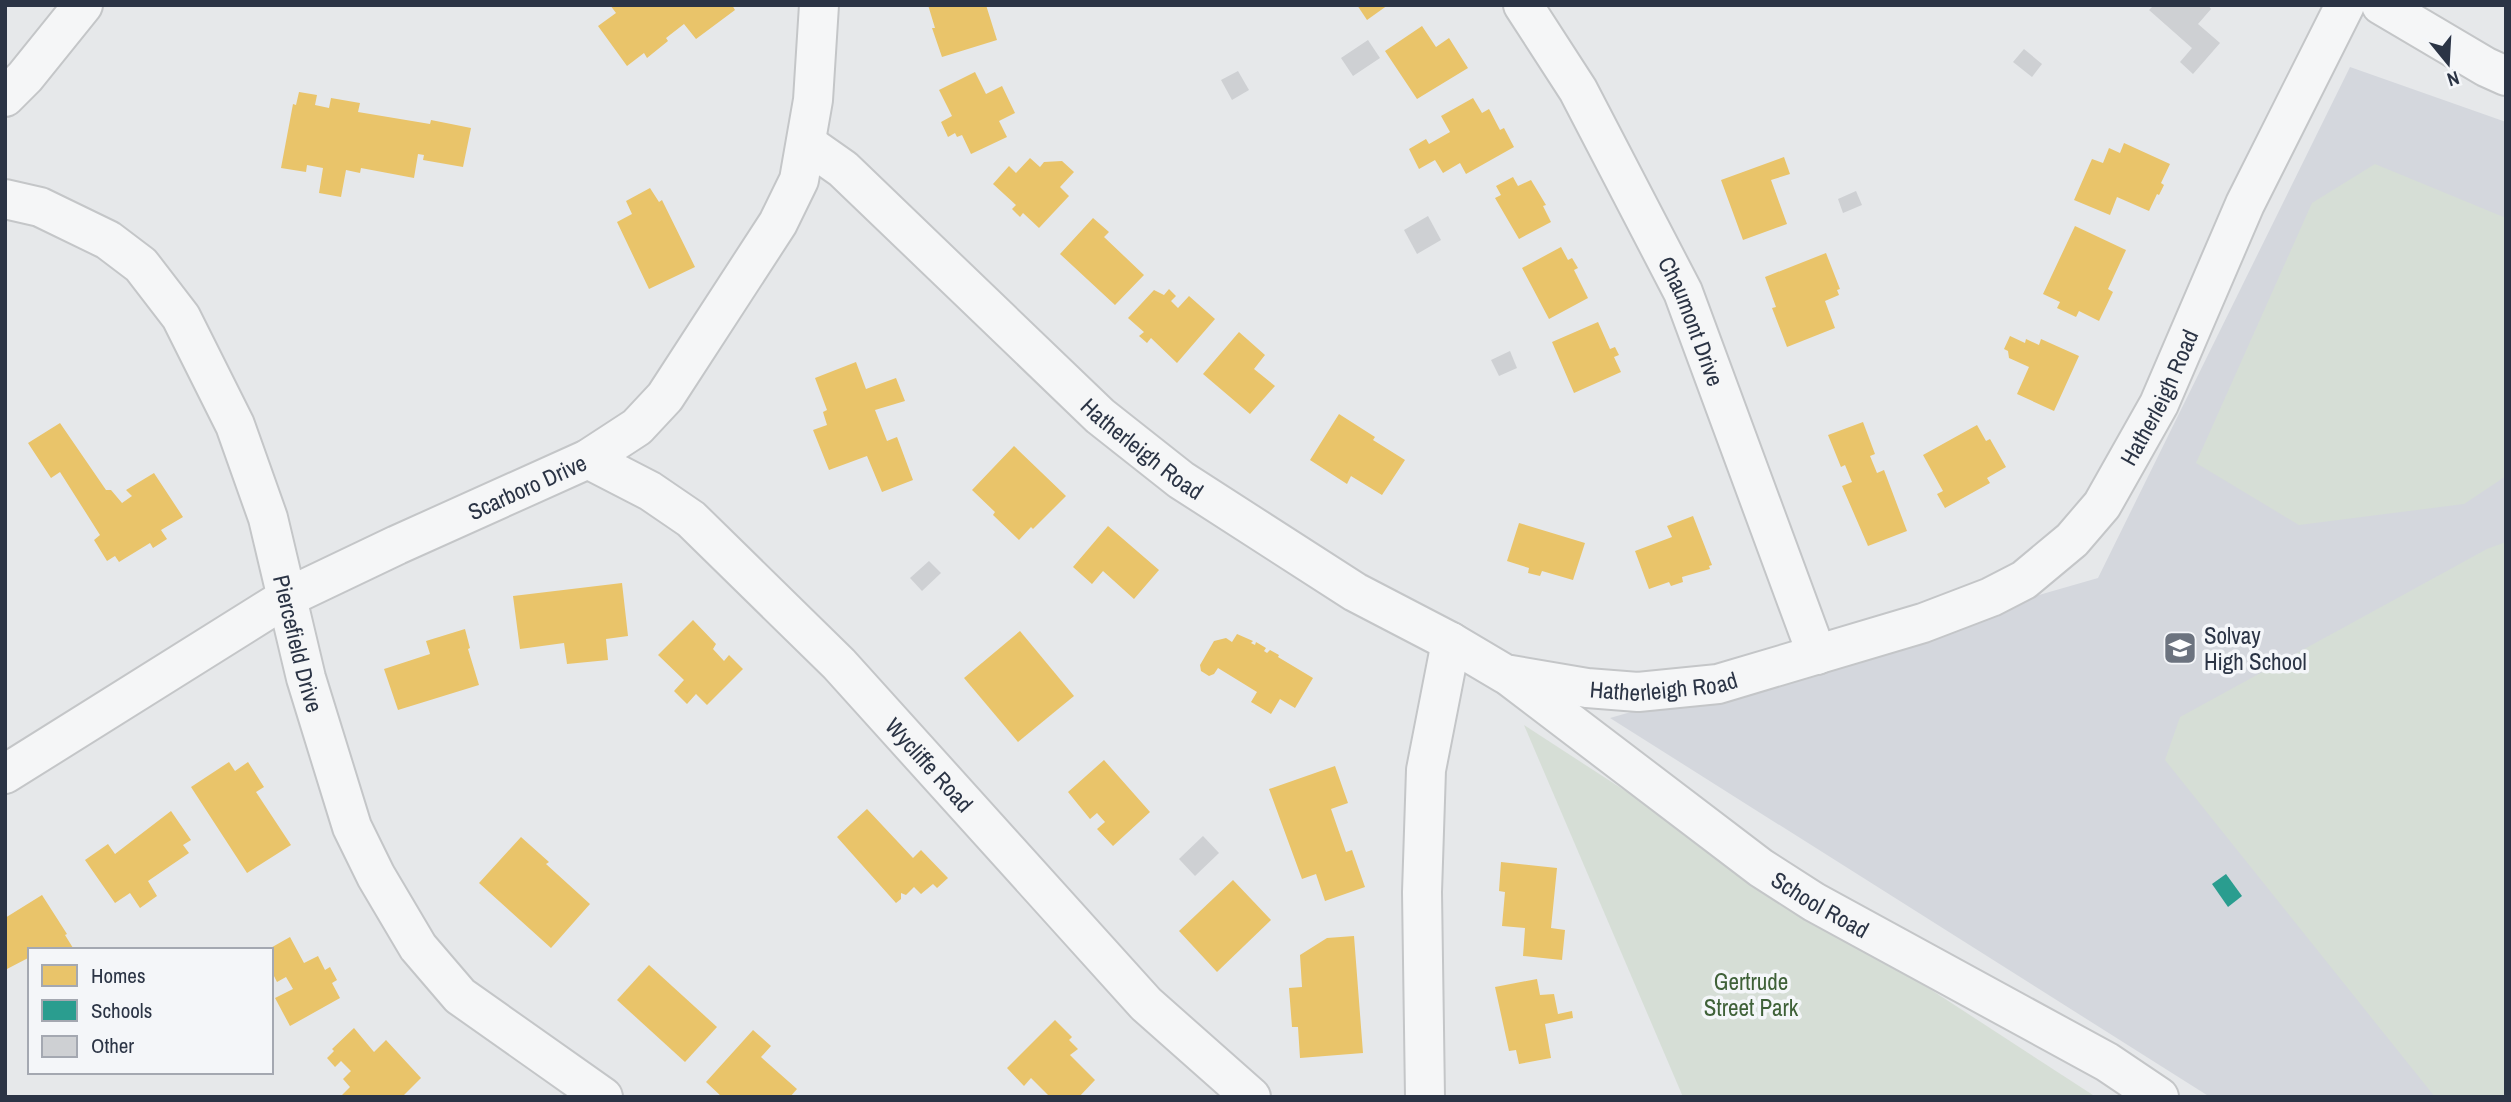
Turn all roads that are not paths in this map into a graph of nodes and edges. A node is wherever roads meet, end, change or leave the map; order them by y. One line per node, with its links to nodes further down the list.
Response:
1 (83, 5): 7 (street)
2 (819, 5): 8 (street, Scarboro Drive)
3 (1523, 5): 13 (street, Chaumont Drive)
4 (2346, 5): 13 (street, Hatherleigh Road)
5 (2381, 5): 6 (street)
6 (2506, 76)
7 (5, 97)
8 (806, 143): 10 (street, Scarboro Drive); 12 (street, Hatherleigh Road)
9 (5, 199): 11 (street, Piercefield Drive)
10 (588, 459): 11 (street, Scarboro Drive); 17 (street, Wycliffe Road)
11 (286, 598): 15 (street, Scarboro Drive); 16 (street, Piercefield Drive)
12 (1451, 642): 14 (street, Hatherleigh Road); 18 (street)
13 (1817, 655): 14 (street, Hatherleigh Road)
14 (1505, 674): 19 (street, School Road)
15 (5, 774)
16 (603, 1097)
17 (1251, 1097)
18 (1425, 1097)
19 (2159, 1097)

